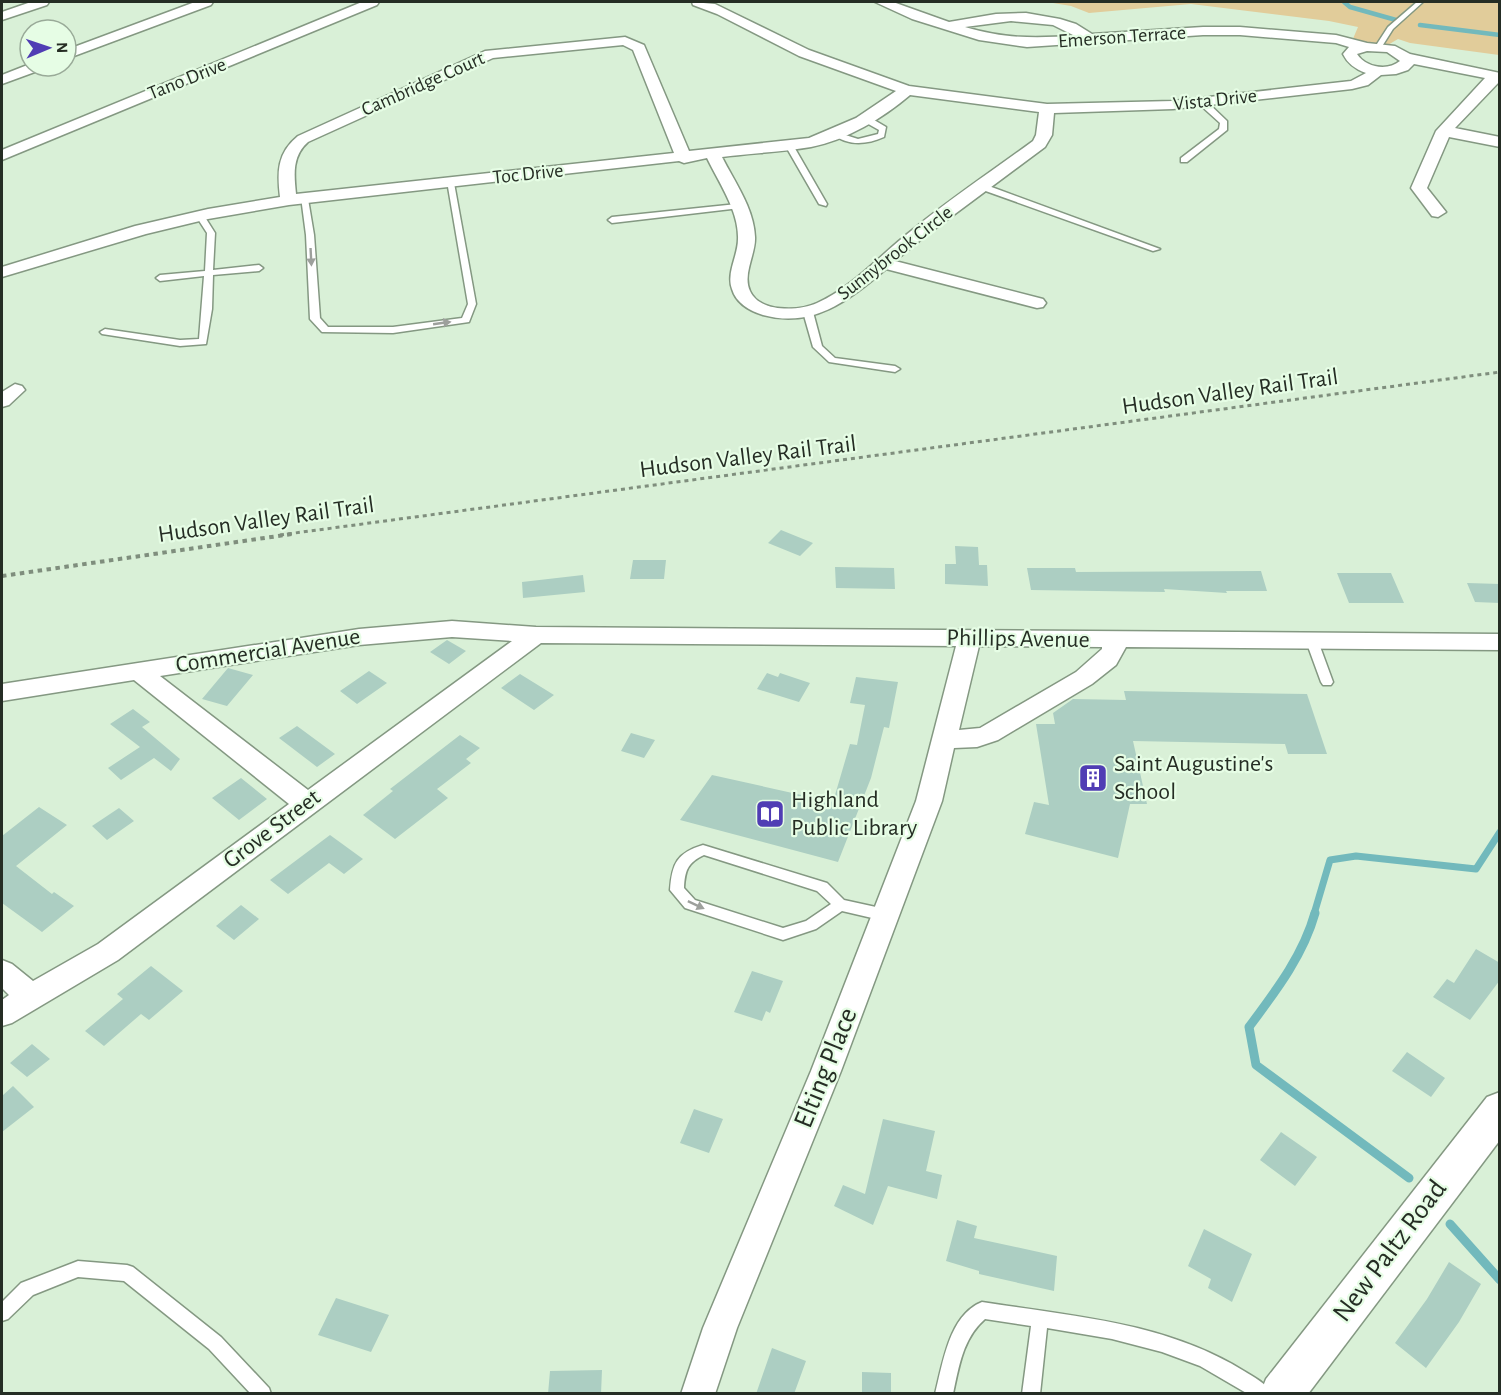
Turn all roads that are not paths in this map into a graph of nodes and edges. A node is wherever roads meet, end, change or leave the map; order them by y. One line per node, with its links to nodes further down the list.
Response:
1 (42, 2): 7 (street)
2 (206, 2): 11 (street)
3 (372, 2): 24 (street, Tano Drive)
4 (698, 2): 17 (street)
5 (882, 2): 8 (street, Emerson Terrace)
6 (1420, 2): 10 (lane)
7 (2, 16)
8 (953, 25): 9 (street, Emerson Terrace); 9 (street)
9 (1091, 40): 10 (street, Emerson Terrace)
10 (1373, 47): 12 (street, Emerson Terrace); 13 (street)
11 (78, 50)
12 (1407, 58): 13 (street, Vista Drive); 15 (street, Emerson Terrace)
13 (1379, 70): 18 (street, Vista Drive)
14 (18, 74): 16 (street)
15 (1497, 77): 20 (street)
16 (2, 80)
17 (907, 90): 19 (street); 22 (street, Toc Drive)
18 (1202, 102): 19 (street, Vista Drive); 26 (lane)
19 (1047, 109): 28 (street, Sunnybrook Circle)
20 (1444, 131): 21 (street); 32 (street)
21 (1500, 142)
22 (789, 146): 23 (street, Toc Drive); 30 (lane)
23 (713, 154): 25 (street, Toc Drive); 31 (street, Sunnybrook Circle)
24 (2, 155)
25 (684, 158): 27 (street, Toc Drive); 29 (street, Cambridge Court)
26 (1184, 160)
27 (450, 183): 29 (street, Toc Drive); 29 (lane, one-way to 27)
28 (983, 187): 35 (lane); 36 (street, Sunnybrook Circle)
29 (297, 199): 33 (street, Toc Drive)
30 (823, 204)
31 (737, 206): 34 (lane); 42 (street, Sunnybrook Circle)
32 (1438, 212)
33 (200, 216): 38 (street, Toc Drive); 39 (lane)
34 (612, 220)
35 (1156, 249)
36 (881, 263): 41 (street); 42 (street, Sunnybrook Circle)
37 (259, 268): 39 (lane)
38 (2, 272)
39 (209, 272): 40 (lane); 43 (lane)
40 (160, 278)
41 (1037, 303)
42 (808, 312): 44 (lane)
43 (105, 332)
44 (895, 369)
45 (536, 634): 46 (street, Phillips Avenue); 50 (street, Commercial Avenue); 54 (street, Grove Street)
46 (969, 639): 47 (street, Phillips Avenue); 53 (street, Elting Place)
47 (1114, 640): 48 (street, Phillips Avenue); 53 (street)
48 (1312, 641): 49 (street, Phillips Avenue); 51 (lane)
49 (1500, 642)
50 (138, 671): 52 (street, Commercial Avenue); 54 (street)
51 (1326, 682)
52 (2, 692)
53 (944, 740): 56 (street, Elting Place)
54 (306, 803): 58 (street, Grove Street)
55 (840, 905): 55 (lane, one-way to 55); 56 (lane)
56 (885, 915): 64 (street, Elting Place)
57 (2, 972): 58 (street)
58 (32, 997): 59 (street, Grove Street)
59 (2, 1014)
60 (1500, 1109): 68 (street, New Paltz Road)
61 (2, 1313): 63 (lane)
62 (1040, 1319): 65 (lane); 66 (lane); 67 (lane)
63 (263, 1394)
64 (699, 1394)
65 (944, 1394)
66 (1031, 1394)
67 (1263, 1394)
68 (1281, 1394)

